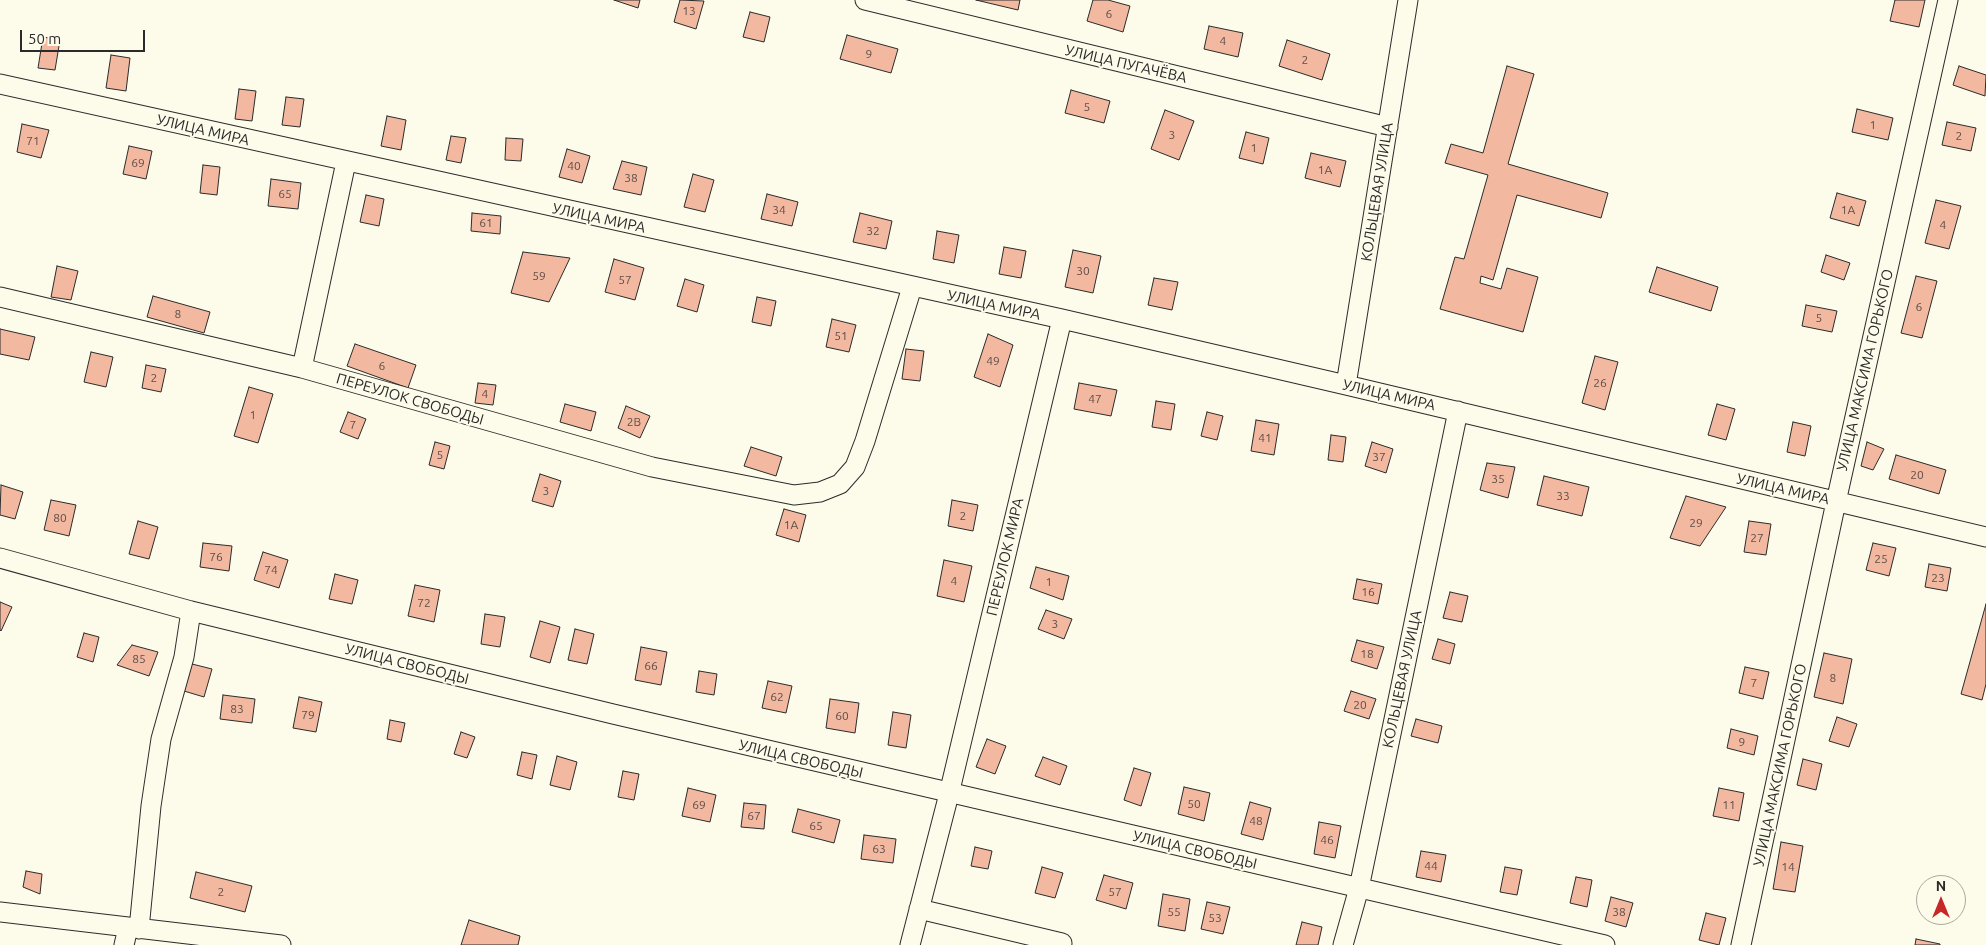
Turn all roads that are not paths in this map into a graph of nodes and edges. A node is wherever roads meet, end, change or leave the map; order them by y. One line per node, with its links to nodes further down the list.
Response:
1 (865, 0): 5 (street, УЛИЦА ПУГАЧЁВА)
2 (1408, 0): 5 (street, КОЛЬЦЕВАЯ УЛИЦА)
3 (1948, 0): 13 (street, УЛИЦА МАКСИМА ГОРЬКОГО)
4 (0, 84): 6 (street, УЛИЦА МИРА)
5 (1388, 127): 11 (street, КОЛЬЦЕВАЯ УЛИЦА)
6 (346, 162): 7 (street, УЛИЦА МИРА); 10 (street)
7 (912, 286): 9 (street, УЛИЦА МИРА); 10 (street, ПЕРЕУЛОК СВОБОДЫ)
8 (0, 297): 10 (street, ПЕРЕУЛОК СВОБОДЫ)
9 (1062, 320): 11 (street, УЛИЦА МИРА); 17 (street, ПЕРЕУЛОК МИРА)
10 (302, 368)
11 (1346, 384): 12 (street, УЛИЦА МИРА)
12 (1458, 411): 13 (street, УЛИЦА МИРА); 18 (street, КОЛЬЦЕВАЯ УЛИЦА)
13 (1836, 502): 14 (street, УЛИЦА МИРА); 27 (street, УЛИЦА МАКСИМА ГОРЬКОГО)
14 (1986, 537)
15 (0, 558): 16 (street, УЛИЦА СВОБОДЫ)
16 (191, 611): 17 (street, УЛИЦА СВОБОДЫ); 21 (street)
17 (949, 794): 18 (street, УЛИЦА СВОБОДЫ); 19 (street, ПЕРЕУЛОК МИРА)
18 (1359, 888): 25 (street, КОЛЬЦЕВАЯ УЛИЦА); 26 (street, УЛИЦА СВОБОДЫ)
19 (919, 909): 22 (street); 24 (street, ПЕРЕУЛОК МИРА)
20 (0, 912): 21 (street)
21 (131, 934): 23 (street)
22 (1062, 943)
23 (281, 945)
24 (910, 945)
25 (1343, 945)
26 (1605, 945)
27 (1741, 945)

